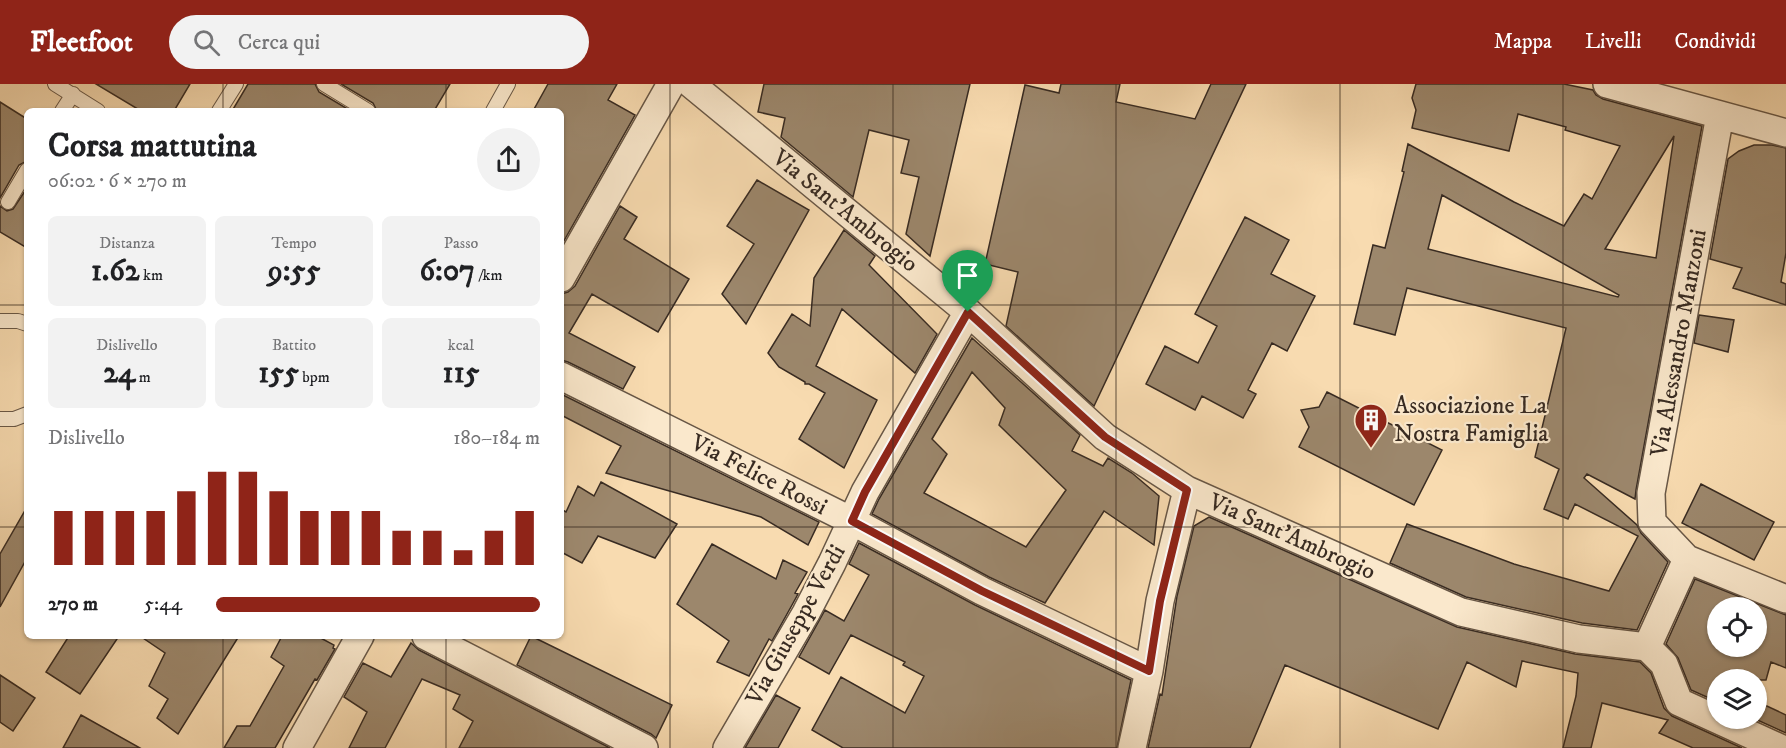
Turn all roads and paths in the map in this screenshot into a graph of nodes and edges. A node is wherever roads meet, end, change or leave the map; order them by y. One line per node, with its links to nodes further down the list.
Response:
1 (55, 84): 8 (lane)
2 (236, 84): 11 (lane)
3 (324, 84): 12 (lane)
4 (508, 84): 13 (lane)
5 (671, 84): 18 (street)
6 (691, 84): 19 (street, Via Sant'Ambrogio)
7 (1608, 84): 14 (street)
8 (73, 94): 9 (lane); 10 (lane)
9 (64, 108)
10 (94, 108)
11 (221, 108)
12 (363, 108)
13 (495, 108)
14 (1720, 115): 15 (street); 27 (street, Via Alessandro Manzoni)
15 (1786, 133)
16 (24, 175): 17 (lane)
17 (8, 202)
18 (564, 273)
19 (968, 312): 25 (street, Via Sant'Ambrogio); 26 (street, Via Giuseppe Verdi)
20 (0, 321): 21 (lane)
21 (24, 323)
22 (564, 377): 26 (street, Via Felice Rossi)
23 (24, 415): 24 (lane)
24 (0, 419)
25 (1187, 490): 31 (street, Via Sant'Ambrogio); 32 (street)
26 (852, 521): 32 (street, Via Felice Rossi); 35 (street, Via Giuseppe Verdi)
27 (1687, 559): 28 (street); 31 (street)
28 (1786, 599)
29 (358, 639): 33 (street)
30 (432, 639): 34 (street)
31 (1647, 646): 37 (street)
32 (1149, 671): 36 (street)
33 (297, 748)
34 (644, 748)
35 (728, 748)
36 (1132, 748)
37 (1780, 748)

